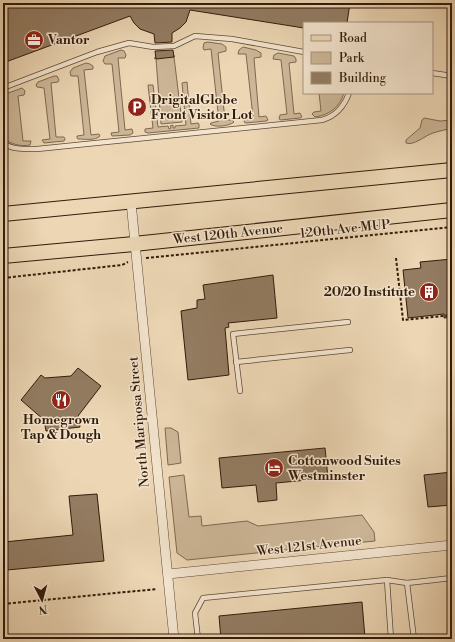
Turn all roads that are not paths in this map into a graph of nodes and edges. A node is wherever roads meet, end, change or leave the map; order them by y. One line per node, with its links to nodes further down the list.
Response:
1 (303, 52): 4 (lane)
2 (433, 73): 3 (lane)
3 (452, 76)
4 (3, 88)
5 (349, 94): 6 (lane)
6 (3, 143)
7 (452, 170): 8 (main road)
8 (131, 202): 10 (main road); 11 (street, North Mariposa Street)
9 (452, 210): 11 (main road, West 120th Avenue)
10 (3, 214)
11 (134, 244): 12 (main road, West 120th Avenue); 18 (street, North Mariposa Street)
12 (3, 256)
13 (348, 322): 15 (lane)
14 (350, 350): 15 (lane)
15 (236, 362): 16 (lane)
16 (240, 391)
17 (452, 545): 18 (street, West 121st Avenue)
18 (168, 574): 22 (street, North Mariposa Street)
19 (452, 578): 21 (lane)
20 (387, 580): 21 (lane); 23 (lane); 24 (lane)
21 (407, 583): 25 (lane)
22 (174, 639)
23 (198, 639)
24 (391, 639)
25 (414, 639)

